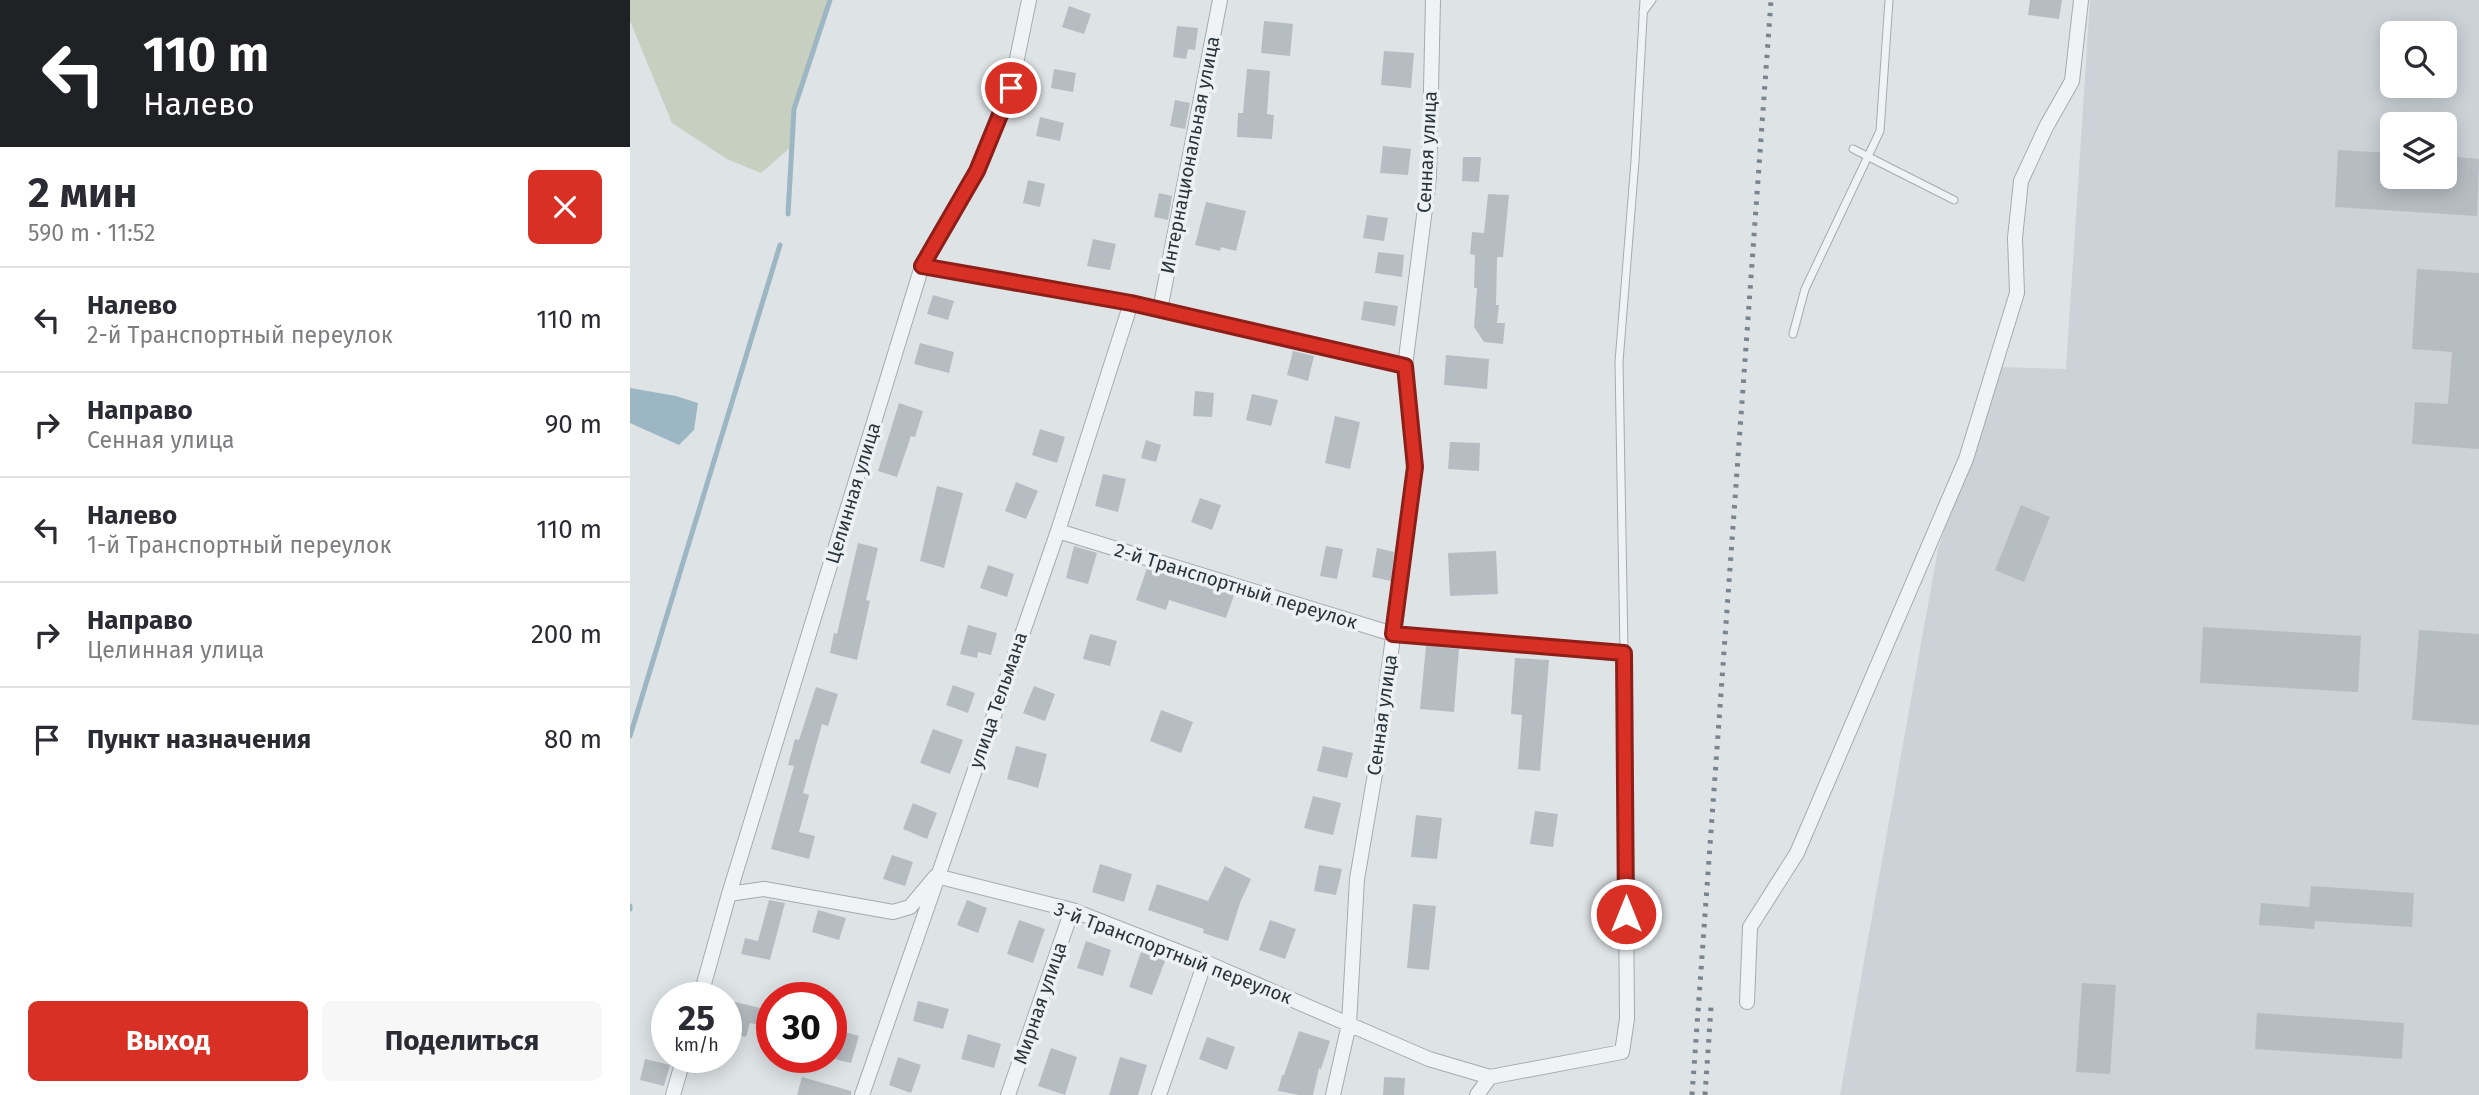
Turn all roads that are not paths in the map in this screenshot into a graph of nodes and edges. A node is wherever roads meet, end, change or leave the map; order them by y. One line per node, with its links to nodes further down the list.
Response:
1 (1029, 0): 12 (street, Целинная улица)
2 (1220, 0): 14 (street, Интернациональная улица)
3 (1433, 0): 16 (street, Сенная улица)
4 (1644, 0): 8 (lane)
5 (1652, 0): 8 (lane)
6 (1889, 0): 10 (lane)
7 (2081, 0): 25 (street)
8 (1643, 13): 19 (lane)
9 (1853, 149): 10 (lane)
10 (1869, 156): 11 (lane); 15 (lane)
11 (1954, 200)
12 (922, 266): 13 (street); 21 (street, Целинная улица)
13 (1131, 303): 14 (street); 17 (street, улица Тельмана)
14 (1160, 310): 16 (street)
15 (1793, 334)
16 (1405, 367): 18 (street, Сенная улица)
17 (1058, 531): 18 (street, 2-й Транспортный переулок); 20 (street, улица Тельмана)
18 (1393, 634): 19 (street, 2-й Транспортный переулок); 26 (street, Сенная улица)
19 (1624, 653): 28 (street, 3-й Транспортный переулок)
20 (936, 876): 21 (street); 22 (street, 3-й Транспортный переулок); 30 (street, улица Тельмана)
21 (729, 894): 24 (street, Целинная улица)
22 (1072, 910): 23 (street, 3-й Транспортный переулок); 31 (street, Мирная улица)
23 (1205, 962): 26 (street, 3-й Транспортный переулок); 32 (street)
24 (704, 982)
25 (1747, 1002)
26 (1349, 1024): 28 (street, 3-й Транспортный переулок); 33 (street, Сенная улица)
27 (679, 1073): 29 (street)
28 (1490, 1077): 34 (street)
29 (673, 1095)
30 (862, 1095)
31 (1007, 1095)
32 (1159, 1095)
33 (1333, 1095)
34 (1477, 1095)

